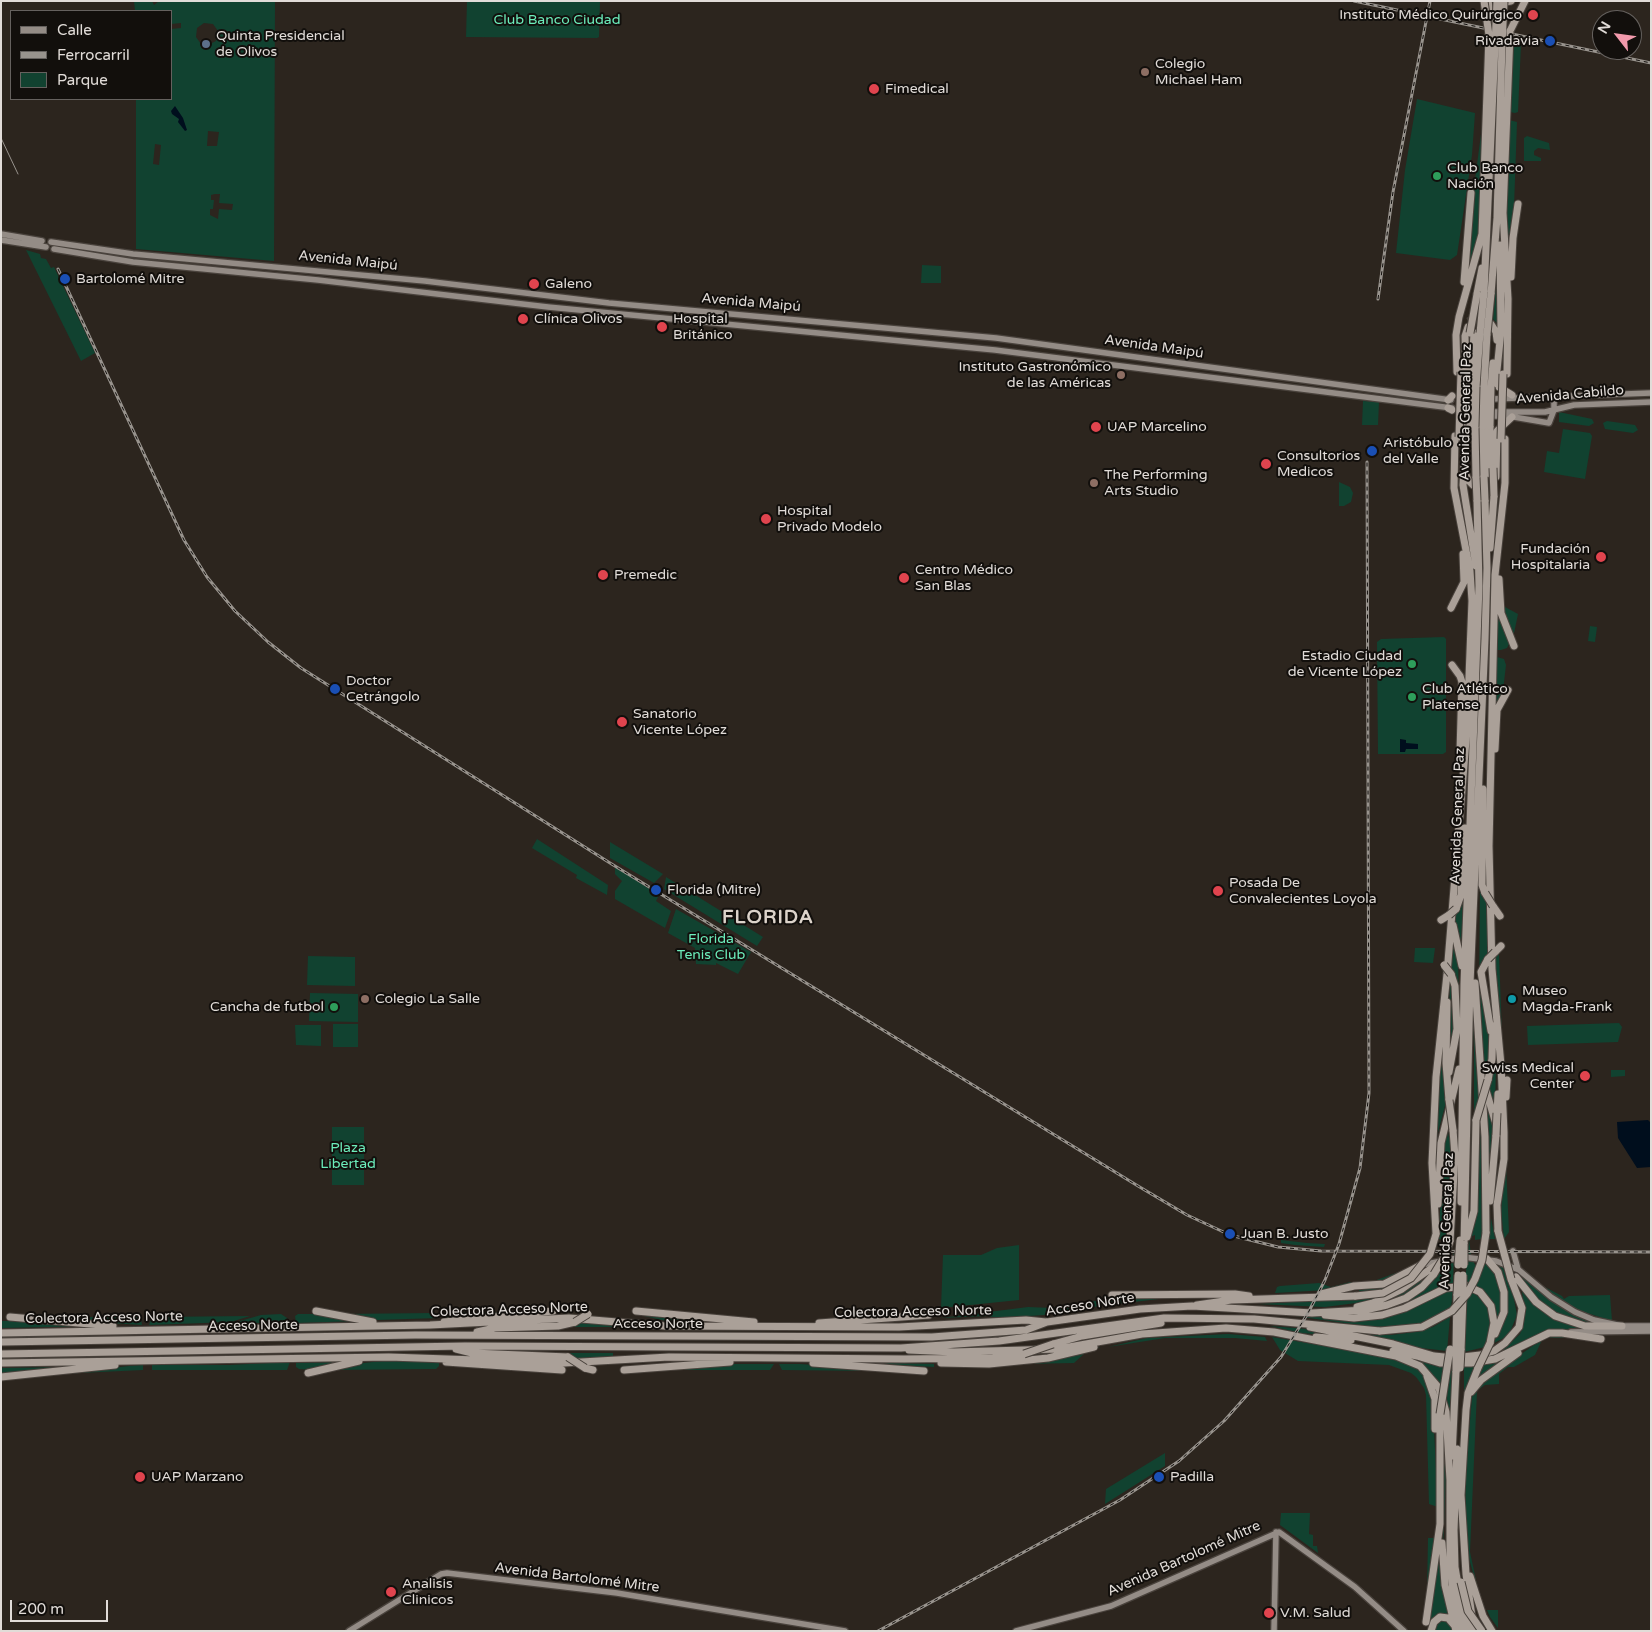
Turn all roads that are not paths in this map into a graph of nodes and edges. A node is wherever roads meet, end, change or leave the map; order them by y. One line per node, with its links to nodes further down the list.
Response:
1 (1484, 1): 7 (highway, Avenida General Paz, bridge)
2 (1488, 1): 7 (highway, bridge)
3 (1497, 1): 4 (highway); 9 (highway, Avenida General Paz, bridge)
4 (1507, 1): 9 (highway, Avenida General Paz, bridge)
5 (1525, 1): 8 (highway, Avenida General Paz)
6 (1517, 5): 8 (highway)
7 (1490, 33): 10 (highway); 11 (highway, Avenida General Paz)
8 (1510, 33): 9 (highway, Avenida General Paz)
9 (1504, 44): 10 (highway, Avenida General Paz); 11 (highway, Avenida General Paz); 11 (highway, Avenida General Paz)
10 (1494, 86): 11 (highway, Avenida General Paz)
11 (1498, 107): 12 (highway, Avenida General Paz); 12 (highway, Avenida General Paz)
12 (1497, 124): 15 (highway, Avenida General Paz); 23 (highway, Avenida General Paz); 24 (highway, Avenida General Paz); 25 (highway, Avenida General Paz)
13 (1471, 193): 25 (highway)
14 (1518, 204): 24 (highway)
15 (1497, 218): 22 (highway); 23 (highway, Avenida General Paz)
16 (1, 234): 19 (main road)
17 (1, 240): 19 (main road)
18 (50, 242): 21 (main road, Avenida Maipú)
19 (40, 243): 20 (main road)
20 (46, 247)
21 (54, 249)
22 (1500, 252): 27 (highway); 29 (highway)
23 (1482, 293): 26 (highway, bridge); 26 (highway, Avenida General Paz, bridge)
24 (1508, 299): 29 (highway, Avenida General Paz)
25 (1462, 301): 28 (highway, Avenida General Paz)
26 (1475, 330): 28 (highway); 30 (highway); 30 (highway, Avenida General Paz); 32 (highway)
27 (1500, 336): 30 (highway); 34 (highway)
28 (1459, 372): 42 (highway, Avenida General Paz)
29 (1505, 374): 43 (highway, Avenida General Paz)
30 (1485, 391): 34 (main road, Avenida Cabildo); 34 (main road, Avenida Cabildo); 41 (highway, Avenida General Paz, bridge); 41 (highway, bridge)
31 (1651, 393): 33 (main road, Avenida Cabildo)
32 (1464, 394)
33 (1554, 396): 34 (main road, Avenida Cabildo); 37 (main road)
34 (1513, 397)
35 (1651, 402): 37 (main road, Avenida Cabildo)
36 (1461, 410): 38 (main road)
37 (1554, 410): 39 (main road, Avenida Cabildo); 39 (main road, Avenida Cabildo)
38 (1468, 412)
39 (1510, 418): 45 (highway)
40 (1461, 420): 44 (highway)
41 (1480, 426): 45 (highway); 45 (highway, Avenida General Paz)
42 (1457, 437): 47 (highway, Avenida General Paz); 49 (highway)
43 (1503, 439): 45 (highway); 48 (highway, Avenida General Paz)
44 (1462, 477): 45 (highway); 49 (highway)
45 (1485, 479): 46 (highway, bridge); 46 (highway, Avenida General Paz, bridge)
46 (1486, 498): 50 (highway, Avenida General Paz); 50 (highway); 51 (highway, Avenida General Paz)
47 (1460, 527): 52 (highway); 58 (highway, Avenida General Paz)
48 (1499, 536): 53 (highway); 59 (highway, Avenida General Paz)
49 (1472, 545): 51 (highway)
50 (1487, 568): 56 (highway, Avenida General Paz)
51 (1480, 586): 57 (highway, Avenida General Paz)
52 (1451, 608)
53 (1514, 646)
54 (1452, 665): 58 (highway)
55 (1508, 690): 59 (highway)
56 (1481, 756): 61 (highway, bridge); 64 (highway, Avenida General Paz)
57 (1472, 780): 60 (highway); 68 (highway, Avenida General Paz)
58 (1461, 797): 60 (highway, Avenida General Paz)
59 (1489, 799): 66 (highway, Avenida General Paz)
60 (1452, 913): 62 (highway); 67 (highway, Avenida General Paz); 68 (highway)
61 (1500, 916)
62 (1441, 920)
63 (1501, 946): 70 (highway, bridge)
64 (1473, 953): 72 (highway); 80 (highway, Avenida General Paz)
65 (1441, 962): 67 (highway, bridge)
66 (1492, 969): 69 (highway, Avenida General Paz); 70 (highway)
67 (1449, 974): 78 (highway, bridge); 79 (highway, Avenida General Paz)
68 (1464, 984): 71 (highway, Avenida General Paz)
69 (1497, 1031): 74 (highway, Avenida General Paz); 77 (highway, bridge)
70 (1492, 1042): 80 (highway, bridge)
71 (1463, 1047): 75 (highway, Avenida General Paz); 79 (highway)
72 (1478, 1049): 76 (highway); 77 (highway)
73 (1507, 1080): 74 (highway)
74 (1504, 1160): 76 (highway, Avenida General Paz)
75 (1460, 1181): 78 (highway); 80 (highway, Avenida General Paz)
76 (1498, 1194): 83 (highway, Avenida General Paz, bridge)
77 (1486, 1220): 102 (highway, bridge)
78 (1451, 1233): 97 (highway, bridge)
79 (1436, 1234): 89 (highway, bridge)
80 (1464, 1241): 87 (highway, Avenida General Paz, bridge)
81 (1487, 1259): 82 (main road); 83 (main road); 120 (highway)
82 (1443, 1260): 84 (main road); 97 (highway)
83 (1505, 1263): 85 (main road); 85 (main road); 86 (highway, Avenida General Paz, bridge)
84 (1421, 1265): 89 (highway)
85 (1520, 1270): 105 (main road)
86 (1514, 1278): 105 (highway); 119 (highway, Avenida General Paz)
87 (1459, 1294): 124 (highway, Avenida General Paz); 124 (highway)
88 (1112, 1296): 90 (highway)
89 (1308, 1297): 90 (highway)
90 (1266, 1299): 91 (highway)
91 (1192, 1306): 96 (highway, Acceso Norte); 101 (highway, Acceso Norte)
92 (316, 1311): 103 (highway)
93 (553, 1311): 104 (highway)
94 (636, 1311): 107 (highway)
95 (590, 1313): 113 (highway, bridge)
96 (1312, 1313): 97 (highway); 120 (highway)
97 (1323, 1313)
98 (929, 1315): 108 (highway)
99 (10, 1317): 109 (highway)
100 (1188, 1318): 102 (highway, Acceso Norte); 123 (highway, Acceso Norte); 129 (highway, bridge)
101 (1047, 1322): 108 (highway, Colectora Acceso Norte); 113 (highway, Acceso Norte)
102 (1288, 1322): 119 (highway)
103 (413, 1326): 104 (highway, Colectora Acceso Norte); 109 (highway, Colectora Acceso Norte)
104 (430, 1326): 107 (highway, Colectora Acceso Norte)
105 (1622, 1326): 106 (main road)
106 (1651, 1326)
107 (774, 1327): 108 (highway, Colectora Acceso Norte)
108 (785, 1327)
109 (143, 1330): 111 (highway, Colectora Acceso Norte)
110 (1651, 1331): 112 (main road)
111 (1, 1332)
112 (1562, 1333): 116 (highway); 117 (highway)
113 (459, 1335): 118 (highway, Acceso Norte)
114 (1296, 1336): 115 (highway); 119 (highway); 122 (highway)
115 (1114, 1339): 123 (highway); 129 (highway)
116 (1537, 1339): 122 (highway); 140 (highway)
117 (1602, 1339)
118 (1, 1342)
119 (1378, 1342)
120 (1490, 1343): 140 (highway, bridge)
121 (446, 1346): 123 (highway, Acceso Norte); 125 (highway, Acceso Norte); 134 (highway, bridge)
122 (1348, 1347): 132 (highway)
123 (901, 1348)
124 (1456, 1350): 137 (highway, Avenida General Paz, bridge); 142 (highway, bridge)
125 (1, 1354)
126 (390, 1356): 127 (highway); 130 (highway); 138 (highway)
127 (416, 1357): 128 (highway); 133 (highway)
128 (775, 1359): 129 (highway); 135 (highway); 136 (highway)
129 (904, 1359)
130 (145, 1361): 131 (highway); 139 (highway)
131 (1, 1363)
132 (1420, 1366): 141 (highway); 142 (highway)
133 (562, 1370)
134 (593, 1370)
135 (624, 1370)
136 (924, 1371)
137 (1458, 1371): 141 (highway, Avenida General Paz); 143 (highway, Avenida General Paz)
138 (308, 1372)
139 (1, 1377)
140 (1468, 1402): 146 (highway)
141 (1450, 1480): 157 (highway, Avenida General Paz)
142 (1440, 1485): 144 (highway)
143 (1455, 1503): 158 (highway, Avenida General Paz); 160 (highway, bridge)
144 (1440, 1524): 147 (highway); 149 (highway)
145 (1276, 1532): 153 (main road, Avenida Bartolomé Mitre); 154 (main road); 155 (main road, Avenida Bartolomé Mitre)
146 (1465, 1558): 159 (highway); 161 (highway)
147 (1426, 1622)
148 (817, 1628): 150 (main road, Avenida Bartolomé Mitre); 151 (main road, Avenida Bartolomé Mitre); 152 (main road, Avenida Bartolomé Mitre)
149 (1456, 1629): 156 (highway)
150 (349, 1631)
151 (824, 1631)
152 (845, 1631)
153 (1016, 1631)
154 (1274, 1631)
155 (1402, 1631)
156 (1431, 1631)
157 (1463, 1631)
158 (1469, 1631)
159 (1474, 1631)
160 (1482, 1631)
161 (1492, 1631)

